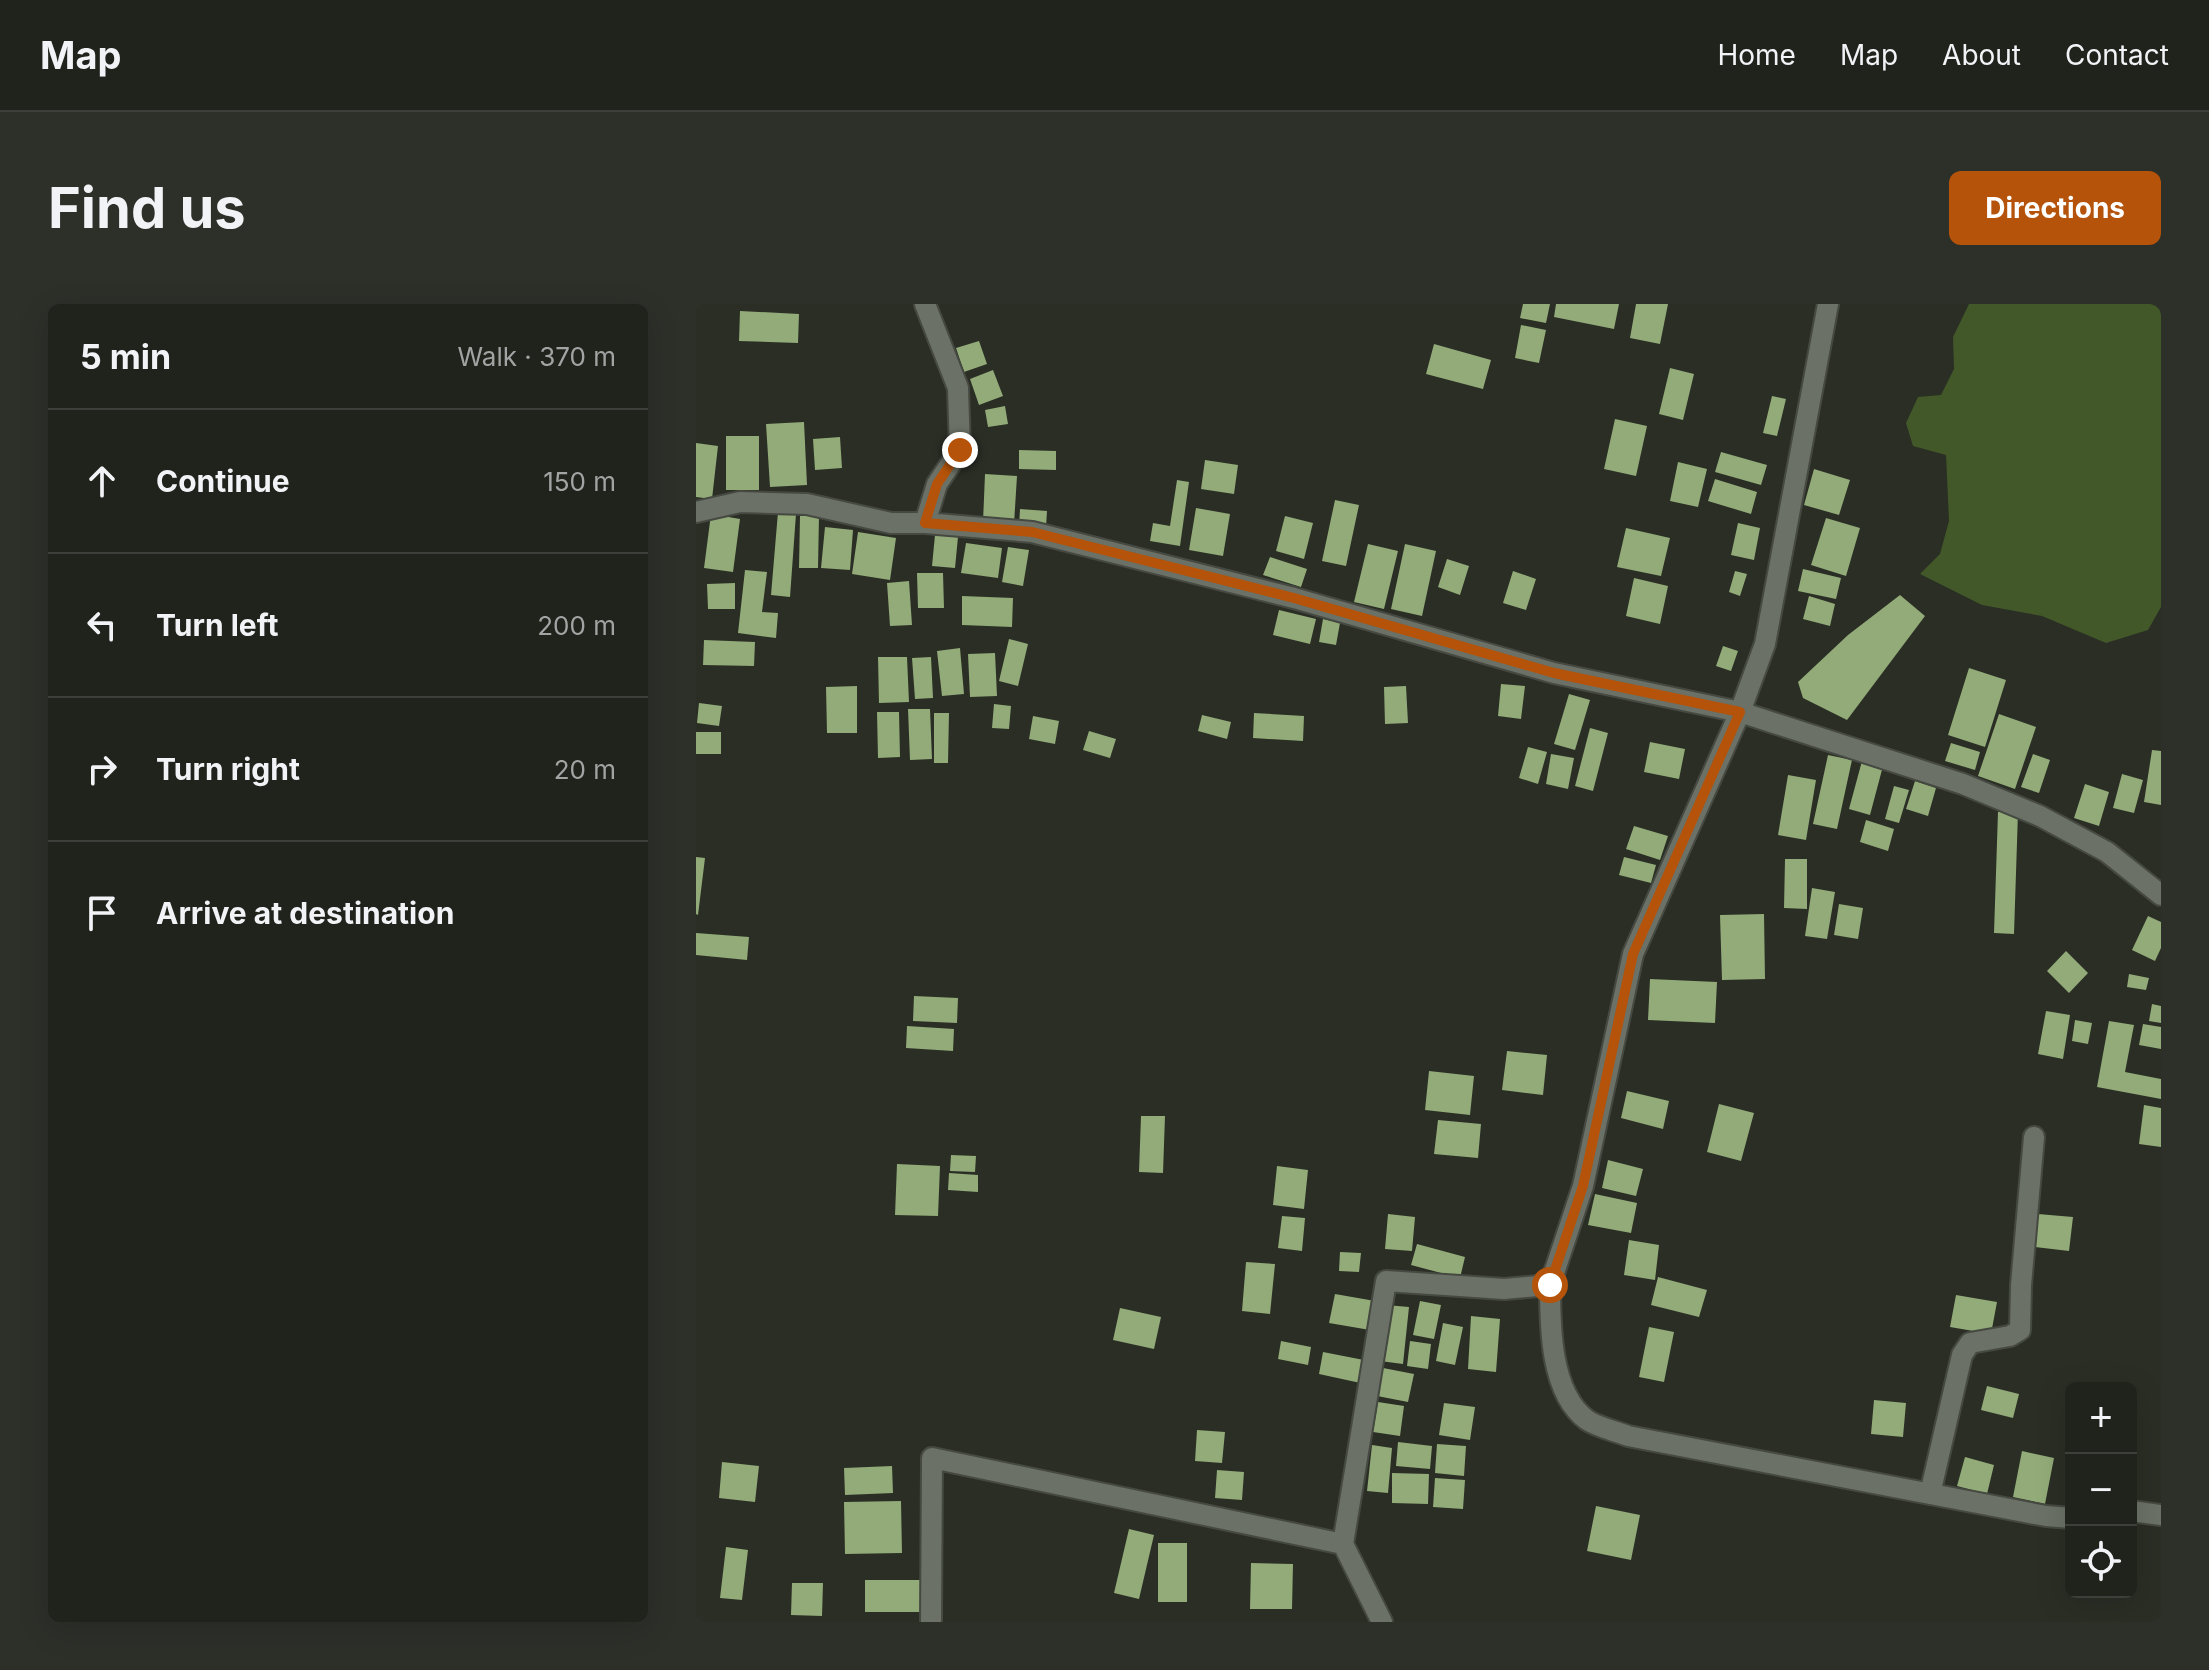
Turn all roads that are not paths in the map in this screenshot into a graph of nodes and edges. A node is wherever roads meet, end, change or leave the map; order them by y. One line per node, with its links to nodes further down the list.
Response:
1 (925, 304): 4 (street)
2 (1828, 304): 5 (street)
3 (696, 512): 4 (street)
4 (925, 523): 5 (street)
5 (1740, 712): 6 (street); 8 (street)
6 (2161, 895)
7 (2034, 1137): 9 (street)
8 (1550, 1285): 9 (street); 13 (street)
9 (1930, 1494): 12 (street)
10 (2137, 1512): 11 (street)
11 (2161, 1515)
12 (2065, 1518)
13 (1343, 1544): 14 (street); 15 (street)
14 (931, 1622)
15 (1382, 1622)

